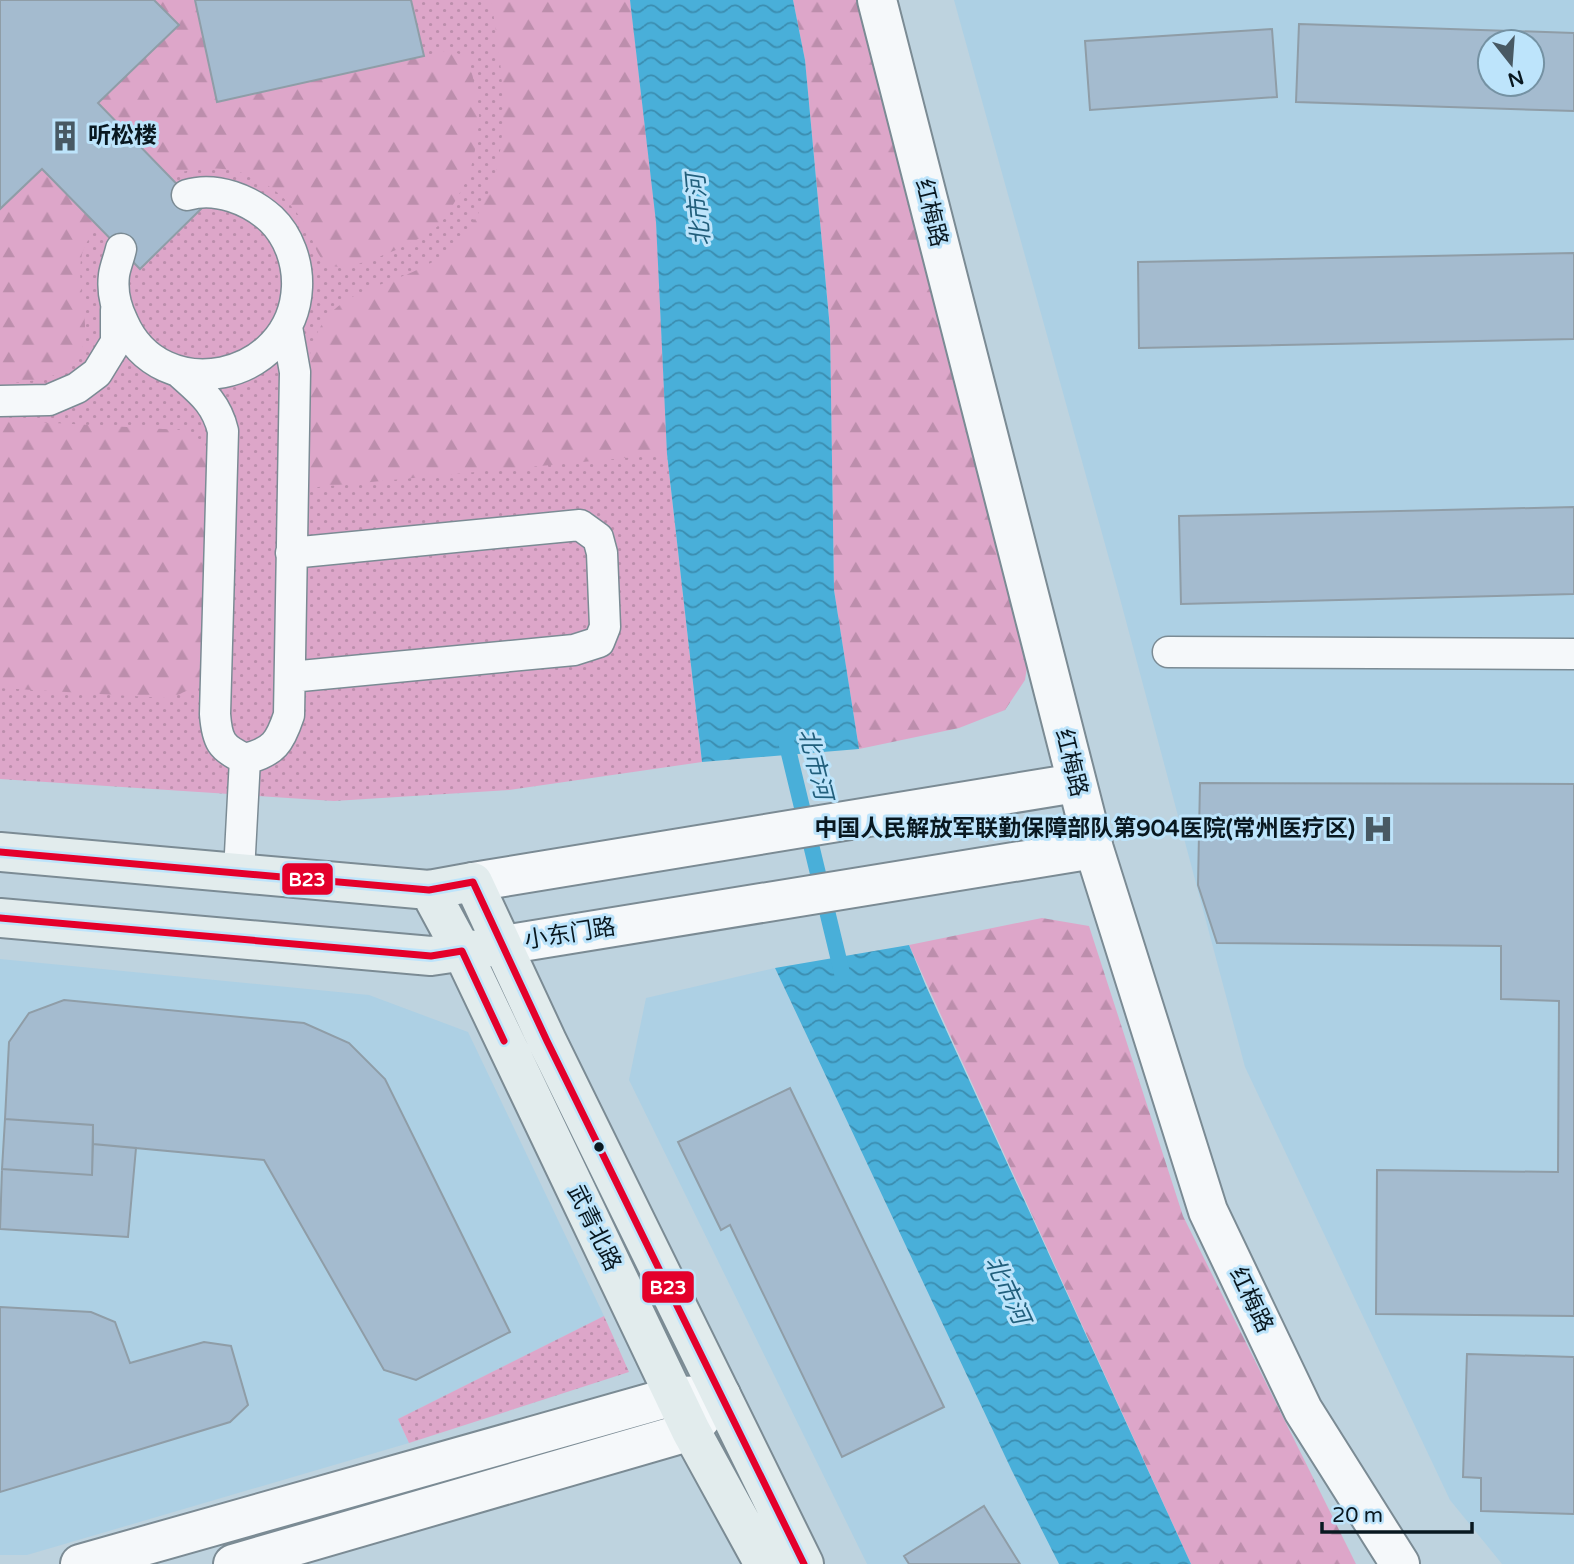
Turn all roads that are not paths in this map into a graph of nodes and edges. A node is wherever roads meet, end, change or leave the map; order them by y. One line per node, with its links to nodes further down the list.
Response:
1 (877, 0): 15 (street, 红梅路)
2 (187, 195): 5 (lane)
3 (121, 250): 4 (lane)
4 (116, 306): 6 (lane); 8 (lane)
5 (288, 327): 7 (lane); 10 (lane)
6 (150, 358): 7 (lane); 8 (lane)
7 (178, 372): 14 (lane)
8 (97, 373): 9 (lane)
9 (0, 401)
10 (291, 553): 13 (lane); 13 (lane)
11 (1168, 652): 12 (lane)
12 (1574, 654)
13 (290, 677): 14 (lane)
14 (245, 760): 18 (lane)
15 (1076, 783): 16 (street, 红梅路); 19 (street)
16 (1094, 849): 22 (street, 小东门路); 31 (street, 红梅路)
17 (0, 852): 18 (main road)
18 (239, 872): 20 (main road)
19 (473, 882): 20 (main road); 22 (main road, 武青北路)
20 (429, 890): 23 (main road, 武青北路)
21 (0, 919): 23 (main road, 小东门路)
22 (503, 945): 23 (main road, 小东门路); 24 (main road, 武青北路)
23 (462, 951): 25 (main road, 武青北路)
24 (721, 1395): 25 (street); 26 (street); 30 (main road, 武青北路)
25 (674, 1396): 26 (main road, 武青北路); 27 (street)
26 (691, 1431): 28 (street); 29 (main road, 武青北路)
27 (80, 1564)
28 (233, 1564)
29 (764, 1564)
30 (804, 1564)
31 (1400, 1564)

